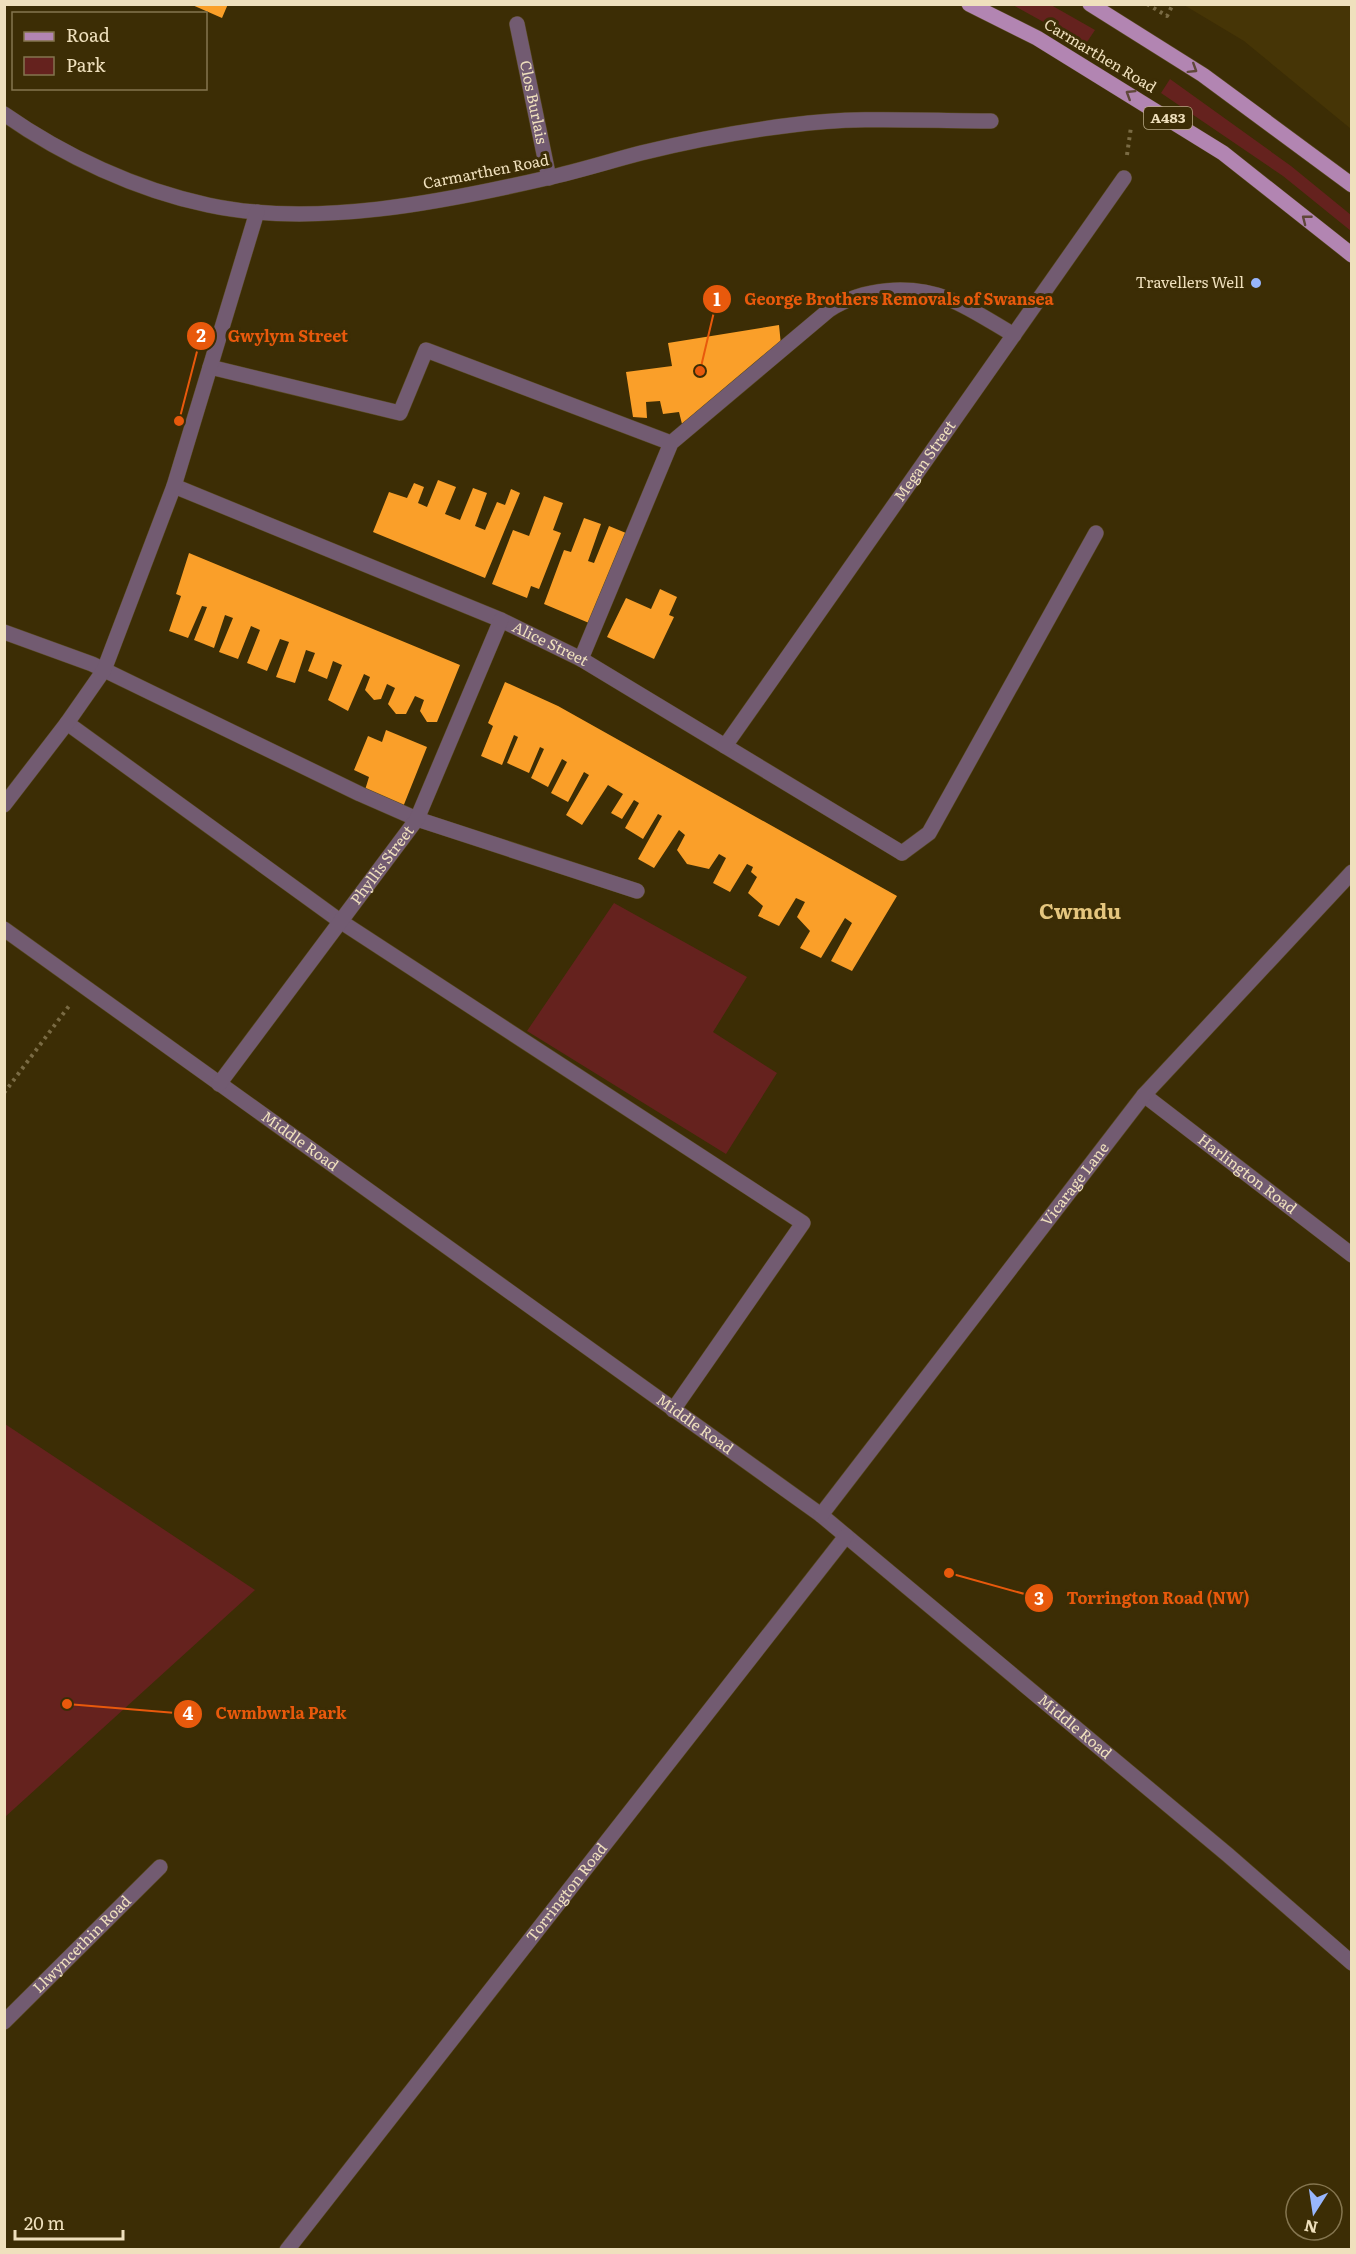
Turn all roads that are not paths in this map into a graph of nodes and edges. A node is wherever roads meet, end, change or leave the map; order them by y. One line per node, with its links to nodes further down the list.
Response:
1 (969, 4): 10 (main road, Carmarthen Road / A483, one-way to 1)
2 (1090, 4): 8 (main road, one-way to 8)
3 (518, 24): 6 (street, Clos Burlais)
4 (4, 114): 9 (street, Carmarthen Road)
5 (991, 121): 6 (street, Carmarthen Road)
6 (549, 178): 9 (street, Carmarthen Road)
7 (1124, 178): 11 (street, Megan Street)
8 (1352, 185)
9 (257, 212): 12 (street)
10 (1352, 255)
11 (1014, 335): 13 (street); 21 (street, Megan Street)
12 (210, 367): 13 (street); 14 (street)
13 (671, 443): 18 (street)
14 (174, 486): 16 (street, Alice Street); 19 (street)
15 (1096, 533): 21 (street, Alice Street)
16 (501, 620): 18 (street, Alice Street); 23 (street, Phyllis Street)
17 (4, 632): 19 (street)
18 (581, 659): 21 (street, Alice Street)
19 (104, 670): 20 (street); 23 (street)
20 (67, 723): 22 (street); 26 (street)
21 (725, 746)
22 (4, 805)
23 (417, 819): 25 (street); 26 (street, Phyllis Street)
24 (1352, 872): 29 (street, Vicarage Lane)
25 (637, 891)
26 (340, 921): 28 (street, Phyllis Street); 31 (street)
27 (4, 929): 28 (street, Middle Road)
28 (219, 1084): 31 (street, Middle Road)
29 (1144, 1095): 30 (street, Harlington Road); 32 (street, Vicarage Lane)
30 (1352, 1255)
31 (673, 1410): 32 (street, Middle Road)
32 (821, 1515): 33 (street, Middle Road)
33 (846, 1536): 35 (street, Middle Road); 37 (street, Torrington Road)
34 (160, 1867): 36 (street, Llwyncethin Road)
35 (1352, 1963)
36 (4, 2022)
37 (292, 2248)

